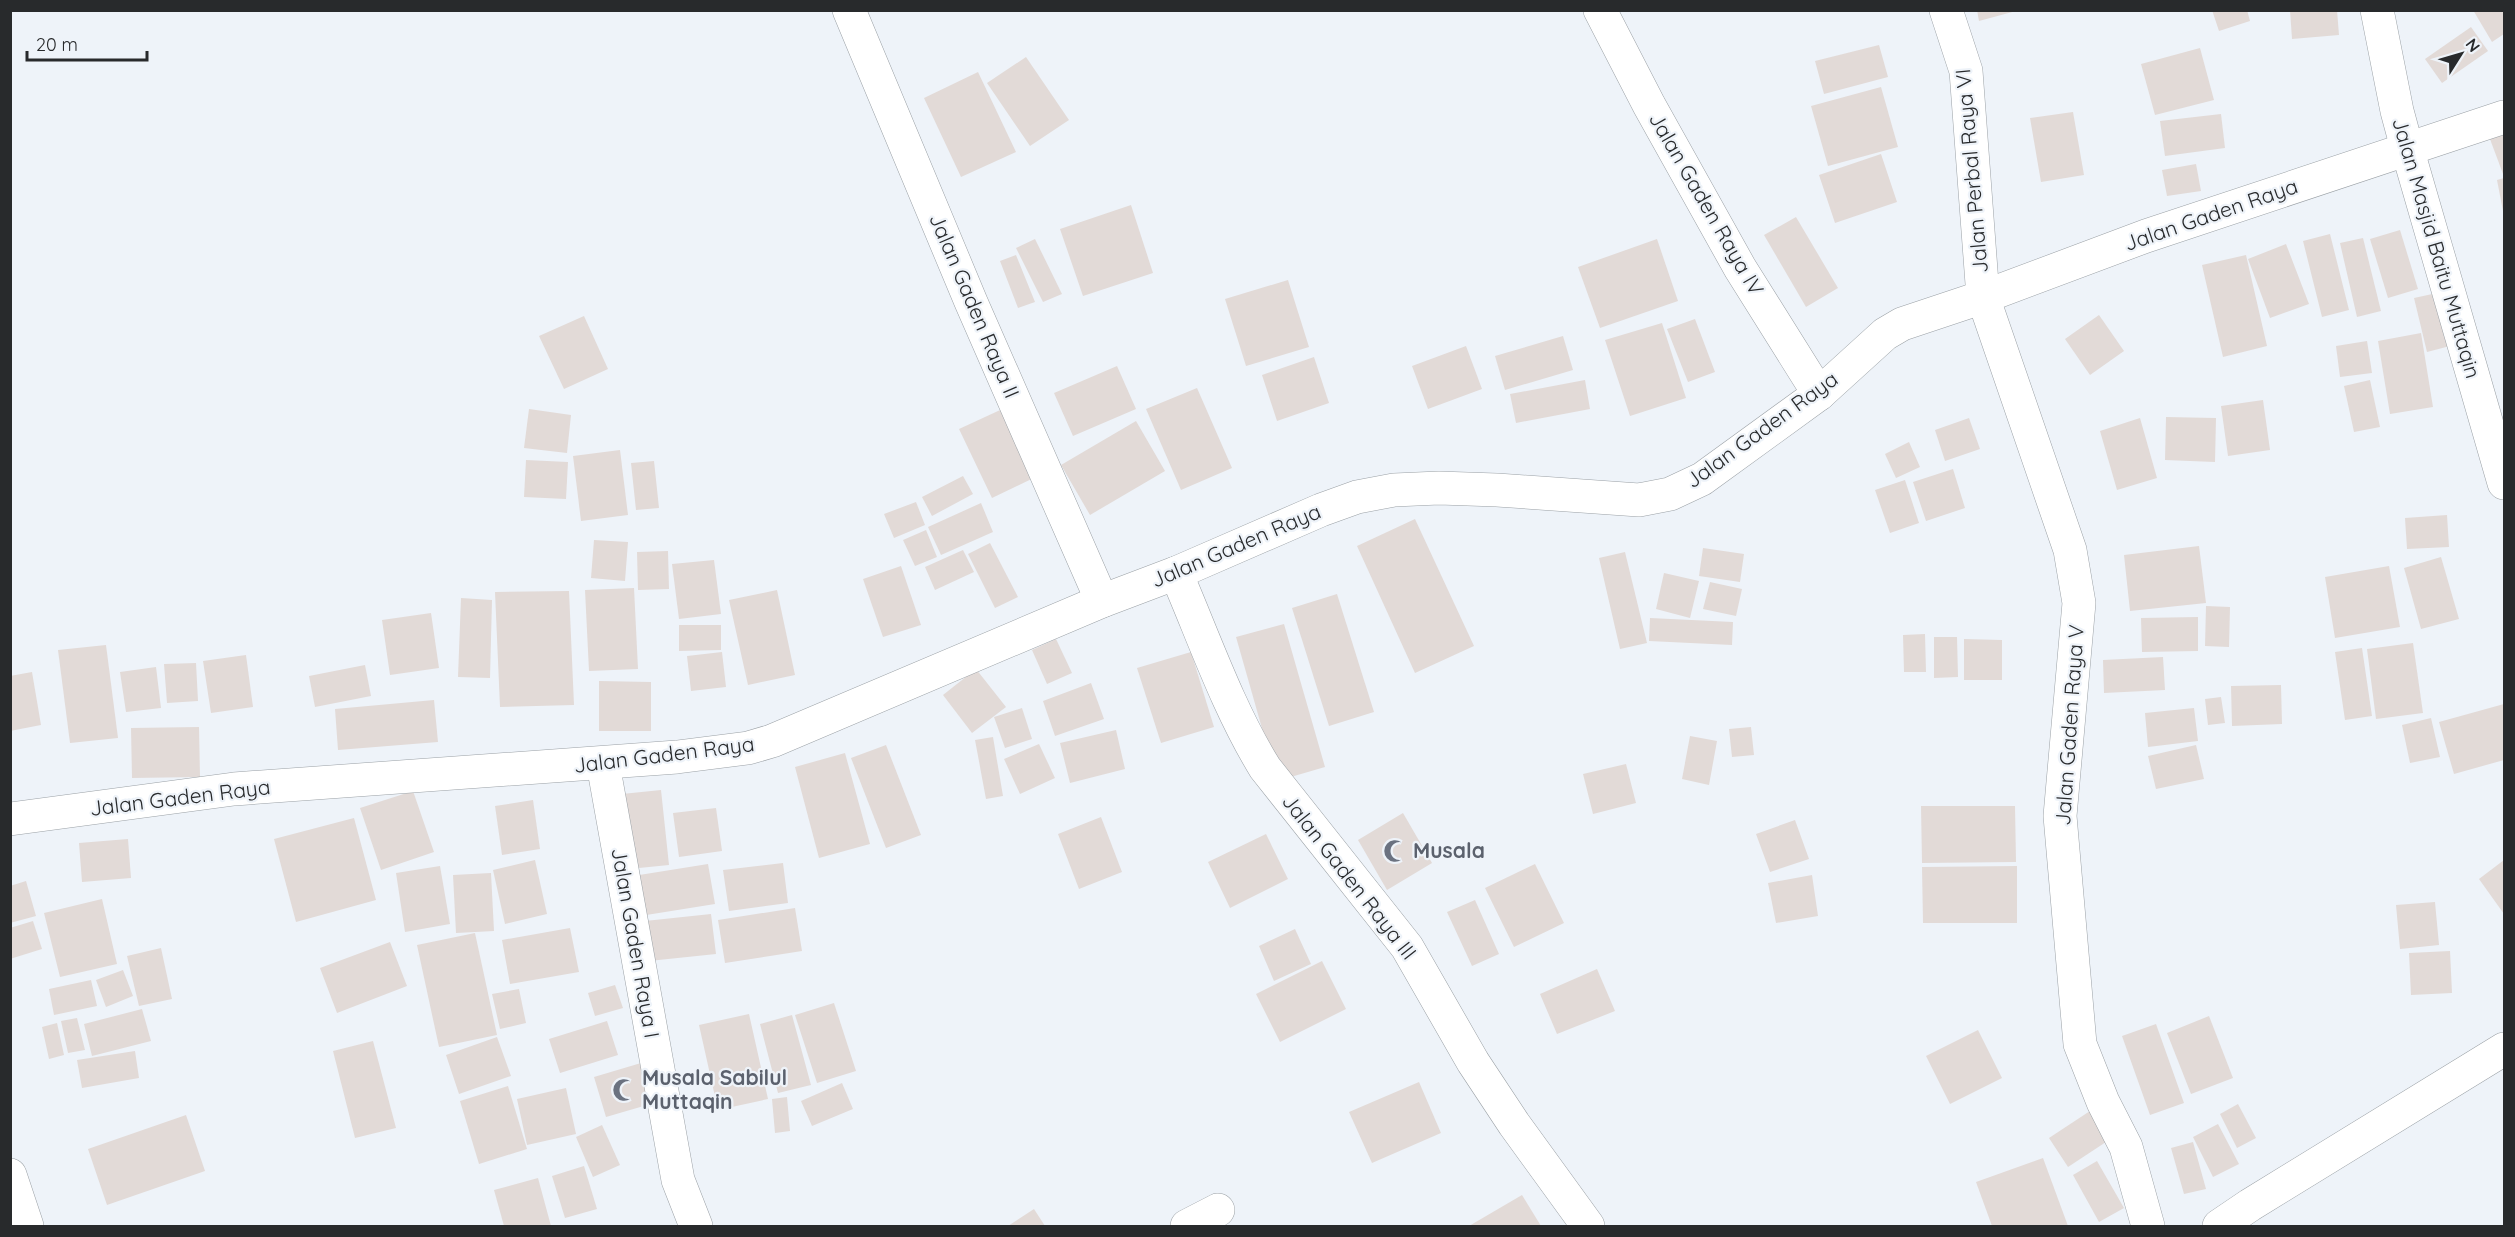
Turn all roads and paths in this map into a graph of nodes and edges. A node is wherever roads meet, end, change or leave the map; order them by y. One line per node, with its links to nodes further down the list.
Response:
1 (849, 10): 11 (street, Jalan Gaden Raya II)
2 (1600, 10): 8 (street, Jalan Gaden Raya IV)
3 (1946, 10): 7 (street, Jalan Perbal Raya VI)
4 (2377, 10): 6 (street, Jalan Masjid Baitu Muttaqin)
5 (2505, 117): 6 (street, Jalan Gaden Raya)
6 (2407, 148): 7 (street, Jalan Gaden Raya); 9 (street, Jalan Masjid Baitu Muttaqin)
7 (1983, 297): 8 (street, Jalan Gaden Raya); 21 (street, Jalan Gaden Raya V)
8 (1819, 394): 10 (street, Jalan Gaden Raya)
9 (2505, 483)
10 (1176, 573): 11 (street, Jalan Gaden Raya); 20 (street, Jalan Gaden Raya III)
11 (1102, 601): 12 (street, Jalan Gaden Raya)
12 (603, 764): 13 (street, Jalan Gaden Raya); 18 (street, Jalan Gaden Raya I)
13 (10, 819)
14 (2505, 1048): 22 (street)
15 (10, 1175): 17 (street)
16 (1218, 1210): 19 (street)
17 (27, 1227)
18 (696, 1227)
19 (1187, 1227)
20 (1588, 1227)
21 (2148, 1227)
22 (2219, 1227)

